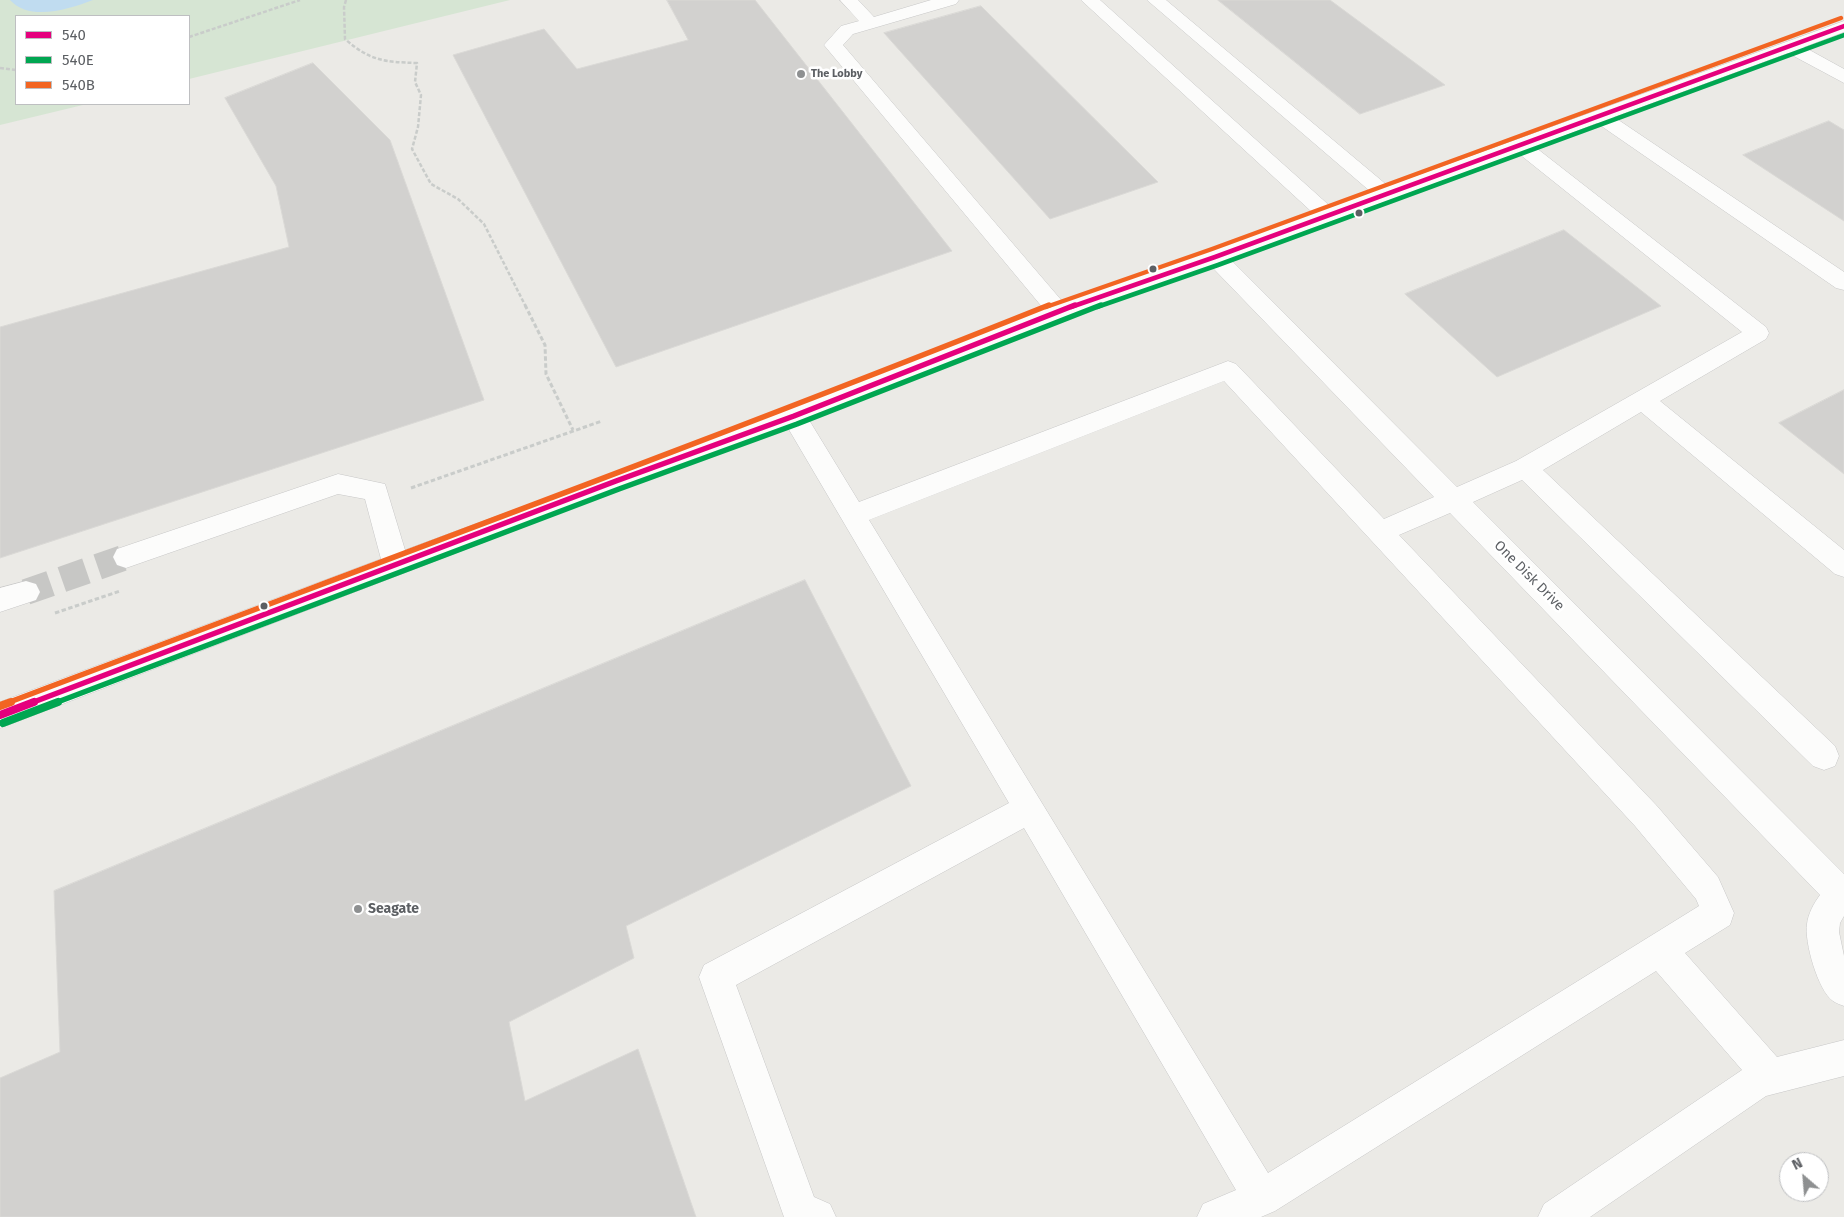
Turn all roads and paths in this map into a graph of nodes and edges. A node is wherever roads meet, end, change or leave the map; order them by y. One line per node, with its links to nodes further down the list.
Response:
1 (300, 0): 9 (path)
2 (346, 0): 23 (path)
3 (849, 0): 7 (street)
4 (950, 0): 7 (street)
5 (1090, 0): 17 (street)
6 (1156, 0): 16 (street)
7 (869, 22): 20 (street)
8 (1844, 26): 10 (street)
9 (190, 37)
10 (1790, 46): 13 (street); 14 (street)
11 (0, 68): 12 (path)
12 (15, 70)
13 (1844, 77)
14 (1598, 115): 15 (street); 19 (street)
15 (1519, 144): 16 (street); 21 (street)
16 (1385, 194): 17 (street)
17 (1328, 215): 18 (street)
18 (1215, 257): 20 (street); 25 (street, One Disk Drive)
19 (1844, 283)
20 (1058, 312): 22 (street)
21 (1643, 400): 24 (street); 30 (street)
22 (794, 416): 26 (street); 29 (street)
23 (574, 430)
24 (1525, 468): 25 (street); 34 (street)
25 (1453, 499): 27 (street); 36 (street, One Disk Drive)
26 (853, 515): 27 (street); 35 (street)
27 (1380, 532): 37 (street)
28 (126, 557): 29 (street)
29 (396, 564): 33 (street)
30 (1844, 566)
31 (26, 592): 32 (street)
32 (0, 600)
33 (0, 715)
34 (1824, 756)
35 (1029, 809): 41 (street); 42 (street)
36 (1843, 894): 38 (street)
37 (1659, 949): 40 (street); 41 (street)
38 (1844, 988)
39 (1844, 1058): 40 (street)
40 (1771, 1077): 44 (street)
41 (1262, 1198): 43 (street)
42 (817, 1217)
43 (1216, 1217)
44 (1558, 1217)

